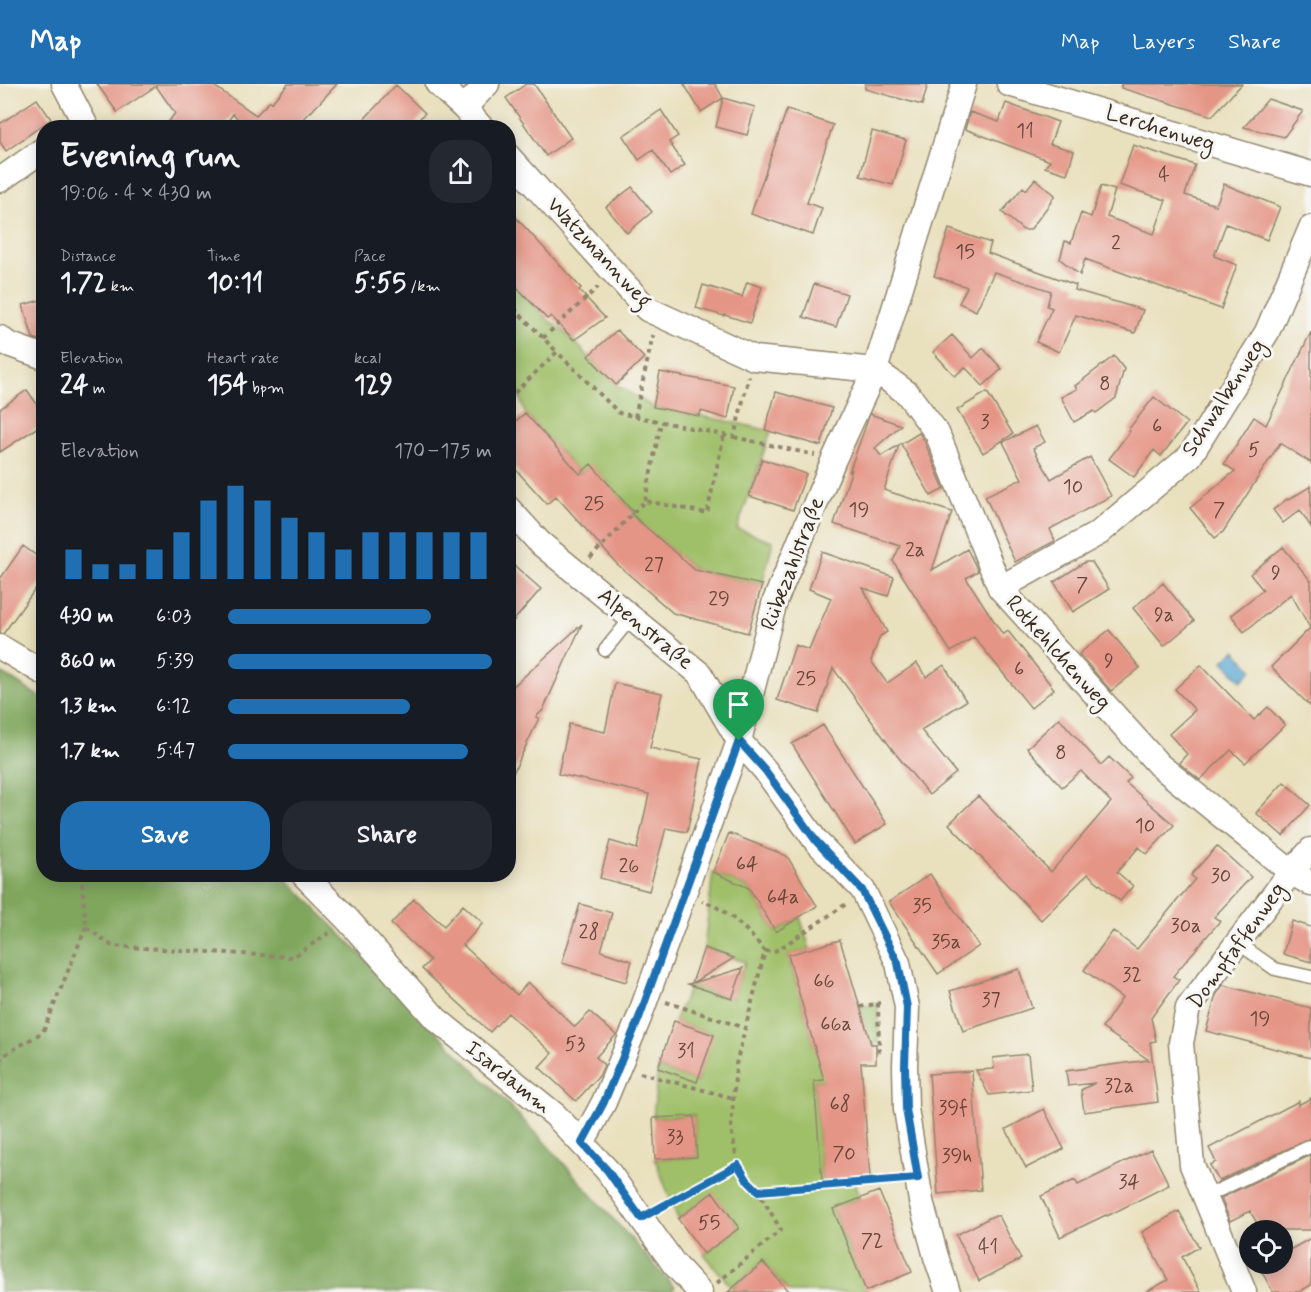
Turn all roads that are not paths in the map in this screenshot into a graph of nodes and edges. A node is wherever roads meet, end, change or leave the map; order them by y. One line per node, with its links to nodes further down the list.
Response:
1 (64, 84): 7 (street)
2 (438, 84): 6 (street)
3 (487, 84): 6 (street)
4 (964, 84): 16 (street, Rübezahlstraße)
5 (1009, 84): 11 (street, Lerchenweg)
6 (464, 108): 8 (street)
7 (79, 120)
8 (475, 120)
9 (36, 155): 12 (street)
10 (516, 165): 16 (street, Watzmannweg)
11 (1311, 174)
12 (0, 180)
13 (1311, 228): 18 (street, Schwalbenweg)
14 (0, 338): 15 (street)
15 (36, 354)
16 (874, 370): 18 (street, Rotkehlchenweg); 23 (street, Rübezahlstraße)
17 (516, 517): 19 (street, Alpenstraße)
18 (1000, 588): 25 (street, Rotkehlchenweg)
19 (631, 618): 21 (lane); 23 (street, Alpenstraße)
20 (0, 647): 22 (street)
21 (604, 650)
22 (36, 668)
23 (739, 741): 29 (street, Rübezahlstraße); 33 (street, Alpenstraße)
24 (1311, 850): 25 (street, Dompfaffenweg)
25 (1301, 878): 27 (street, Dompfaffenweg)
26 (311, 882): 29 (street, Isardamm)
27 (1238, 943): 28 (lane); 31 (street, Dompfaffenweg)
28 (1311, 977)
29 (582, 1143): 32 (street, Isardamm)
30 (1311, 1146): 31 (lane)
31 (1205, 1197): 34 (street, Dompfaffenweg)
32 (707, 1289)
33 (948, 1292)
34 (1244, 1292)

